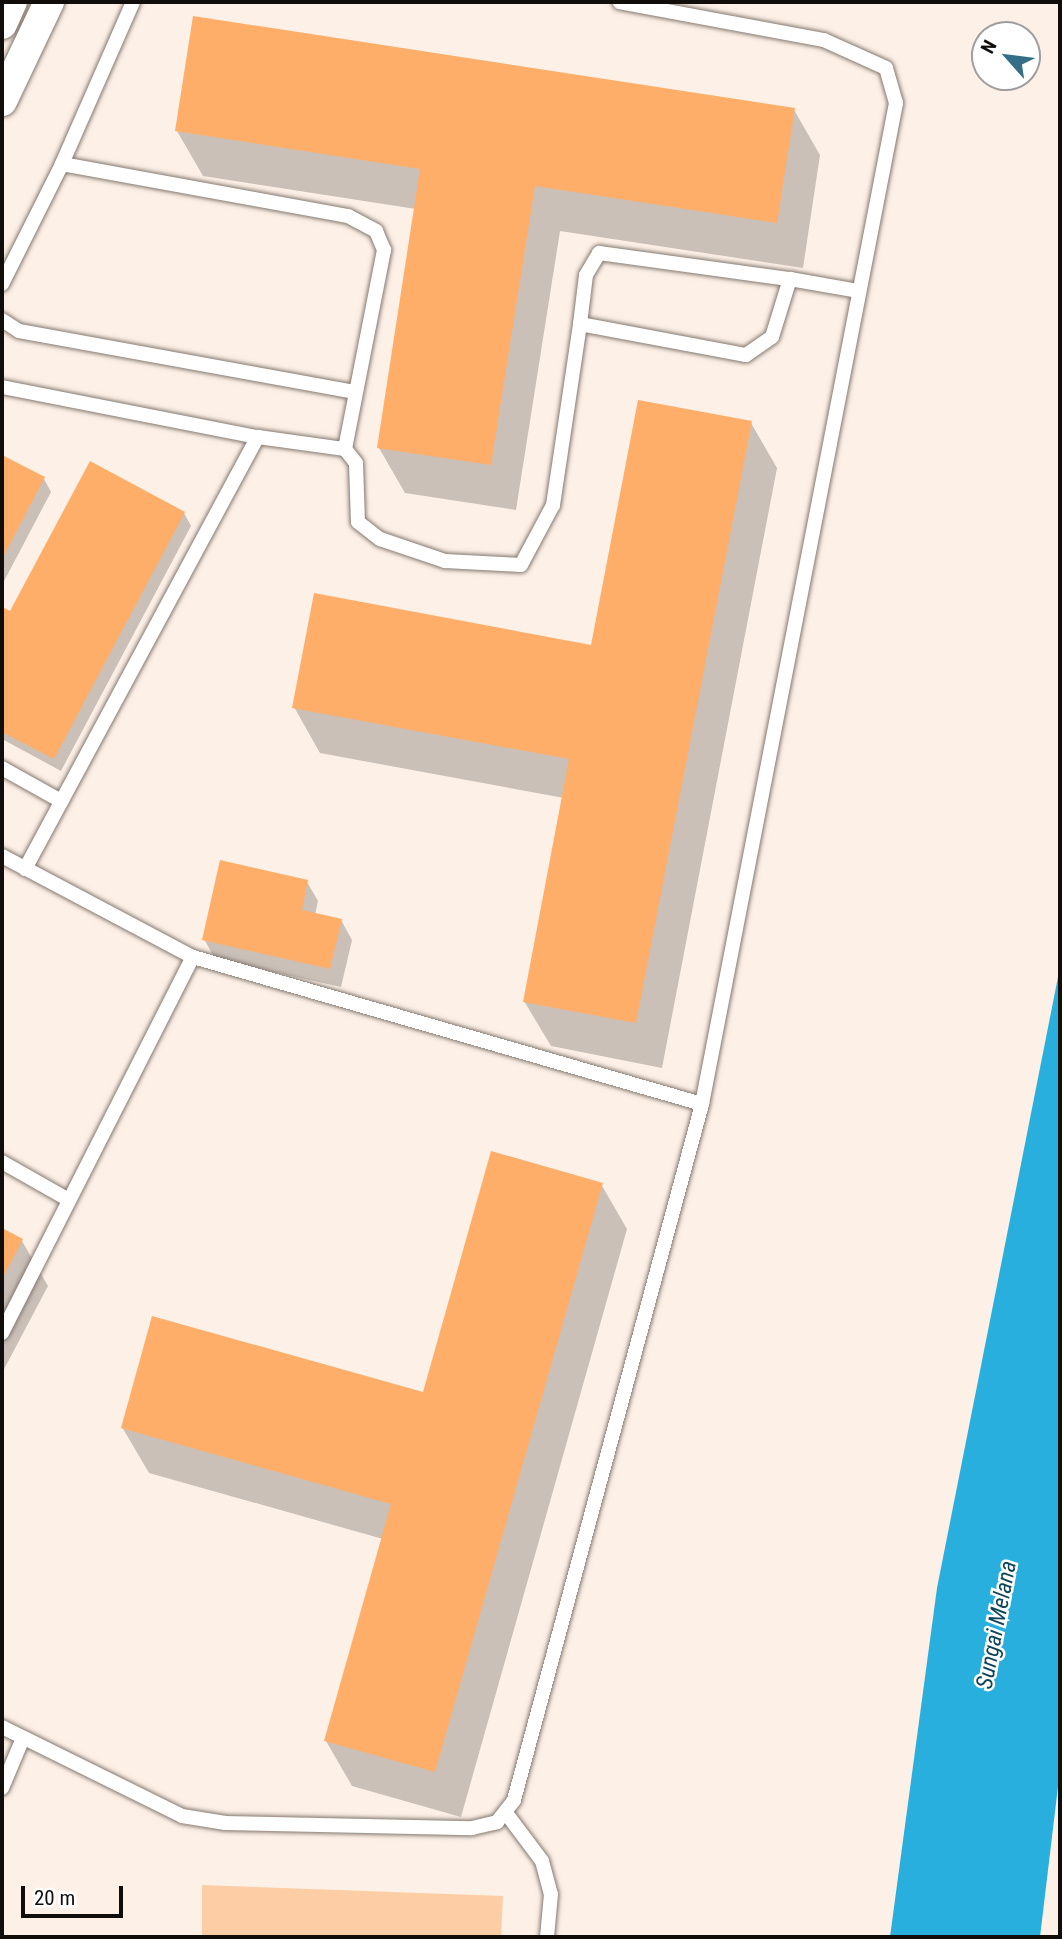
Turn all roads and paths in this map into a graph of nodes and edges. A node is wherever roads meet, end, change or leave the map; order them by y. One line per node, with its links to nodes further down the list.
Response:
1 (12, 2): 5 (street)
2 (50, 2): 6 (street)
3 (133, 2): 7 (lane)
4 (619, 2): 10 (lane)
5 (2, 24)
6 (2, 101)
7 (61, 163): 9 (lane); 14 (lane)
8 (790, 279): 10 (lane); 12 (lane); 12 (lane)
9 (2, 284)
10 (859, 291): 22 (lane)
11 (2, 320): 14 (lane)
12 (580, 324): 16 (lane)
13 (2, 387): 15 (lane)
14 (356, 393): 16 (lane)
15 (258, 437): 16 (lane); 18 (lane)
16 (345, 449)
17 (2, 768): 18 (lane)
18 (61, 802): 20 (lane)
19 (2, 856): 20 (lane)
20 (25, 869): 21 (lane)
21 (193, 957): 22 (lane); 24 (lane)
22 (702, 1104): 29 (lane)
23 (2, 1162): 24 (lane)
24 (69, 1200): 25 (lane)
25 (2, 1333)
26 (2, 1727): 27 (lane)
27 (23, 1738): 28 (lane); 29 (lane)
28 (2, 1788)
29 (506, 1812): 30 (lane)
30 (547, 1937)

